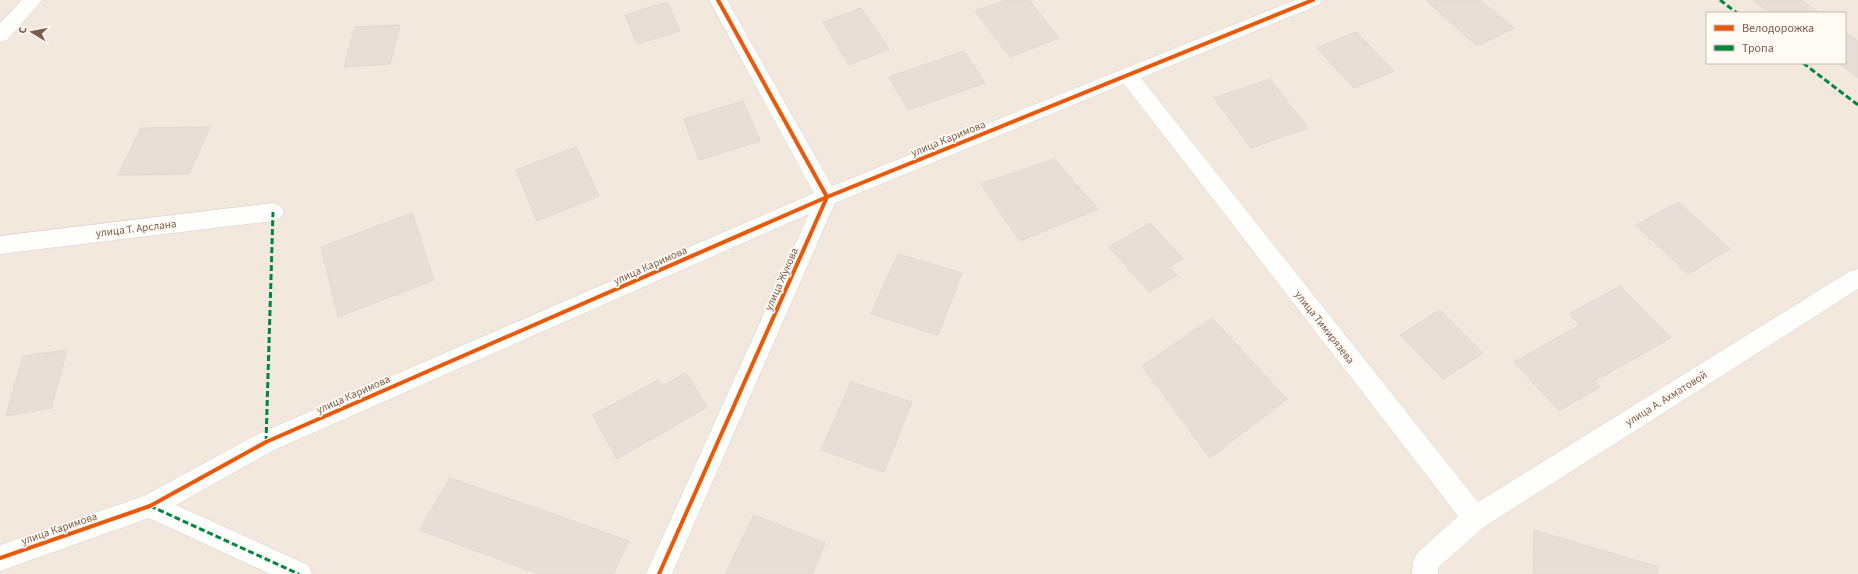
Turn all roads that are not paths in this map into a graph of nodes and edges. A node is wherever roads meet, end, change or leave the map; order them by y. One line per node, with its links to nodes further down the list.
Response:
1 (33, 0): 4 (street)
2 (718, 0): 6 (street)
3 (1313, 0): 5 (street, улица Каримова)
4 (0, 34)
5 (1128, 75): 6 (street, улица Каримова); 11 (street, улица Тимирязева)
6 (827, 197): 10 (street, улица Каримова); 14 (street, улица Жукова)
7 (273, 212): 8 (street, улица Т. Арслана)
8 (0, 245)
9 (1858, 278): 11 (street, улица А. Ахматовой)
10 (150, 506): 12 (street, улица Каримова); 13 (street)
11 (1475, 518): 15 (street)
12 (0, 558)
13 (299, 574)
14 (659, 574)
15 (1425, 574)

